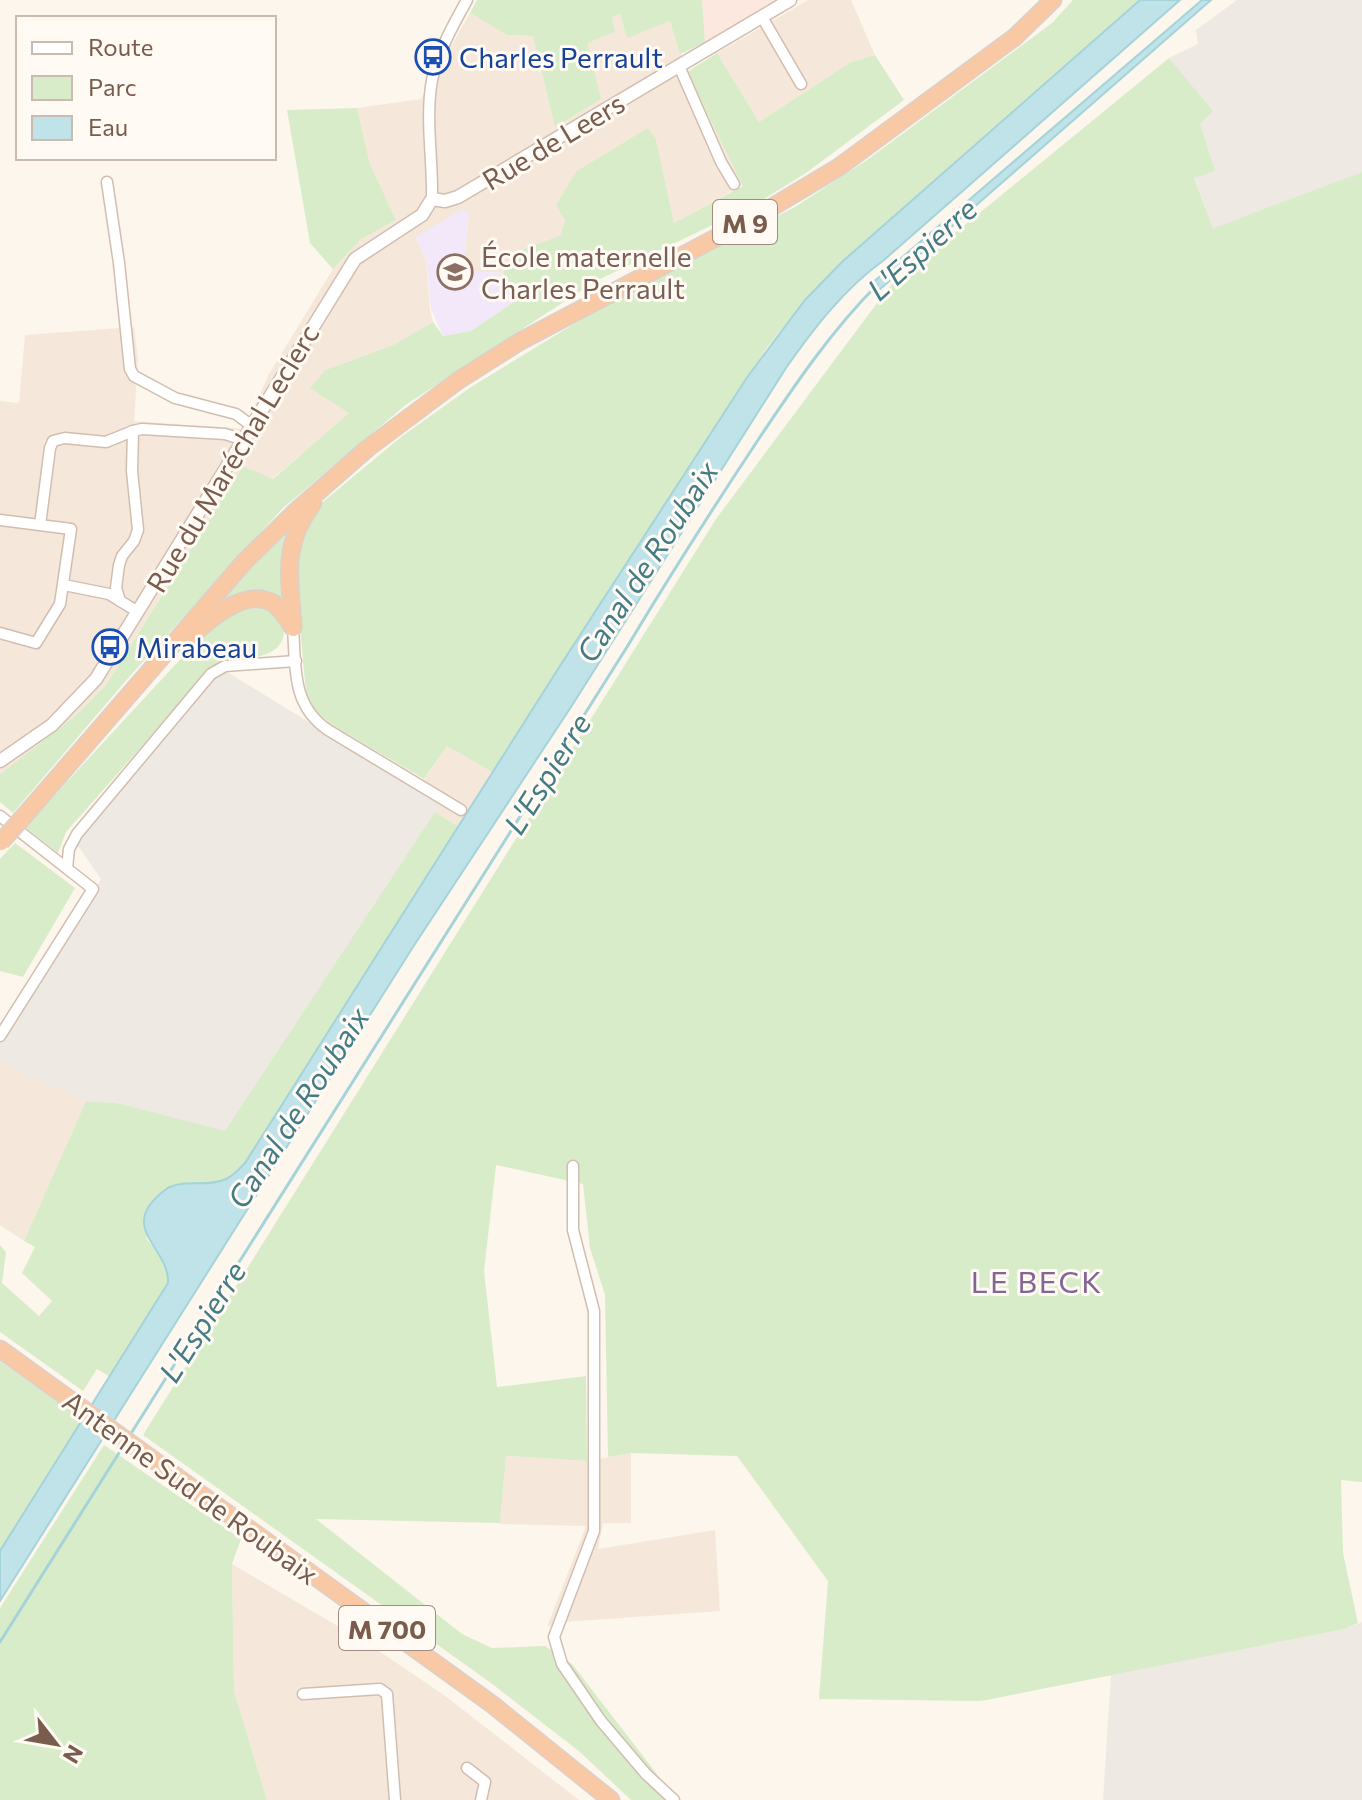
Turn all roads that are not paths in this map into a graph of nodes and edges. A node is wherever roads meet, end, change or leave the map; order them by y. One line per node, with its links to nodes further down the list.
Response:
1 (467, 0): 11 (street)
2 (790, 0): 5 (street, Rue de Leers)
3 (1053, 0): 6 (highway, M 9)
4 (1066, 0): 6 (highway, M 9)
5 (762, 17): 7 (street, Rue de Leers); 8 (street)
6 (1015, 37): 15 (highway, M 9)
7 (679, 66): 10 (street); 11 (street, Rue de Leers)
8 (801, 84)
9 (107, 182): 12 (street)
10 (734, 184)
11 (432, 199): 12 (street, Rue du Maréchal Leclerc)
12 (252, 426): 14 (street, Rue du Maréchal Leclerc)
13 (133, 431): 14 (street); 17 (street); 19 (street)
14 (244, 440): 20 (street, Rue du Maréchal Leclerc)
15 (334, 476): 21 (highway); 24 (highway, M 9)
16 (0, 520): 17 (street)
17 (40, 525): 18 (street)
18 (64, 585): 19 (street); 22 (street)
19 (120, 601): 20 (street)
20 (138, 612): 25 (street, Rue du Maréchal Leclerc)
21 (293, 628): 23 (street); 24 (highway)
22 (0, 633)
23 (296, 661): 26 (street); 29 (street)
24 (114, 710): 28 (highway, M 9, bridge)
25 (0, 761)
26 (461, 810)
27 (0, 816): 29 (street)
28 (1, 843)
29 (67, 868): 30 (street)
30 (0, 1036)
31 (573, 1166): 38 (street)
32 (0, 1349): 37 (highway, Antenne Sud de Roubaix / M 700)
33 (303, 1694): 35 (street)
34 (467, 1768): 36 (street)
35 (395, 1800)
36 (481, 1800)
37 (611, 1800)
38 (674, 1800)

